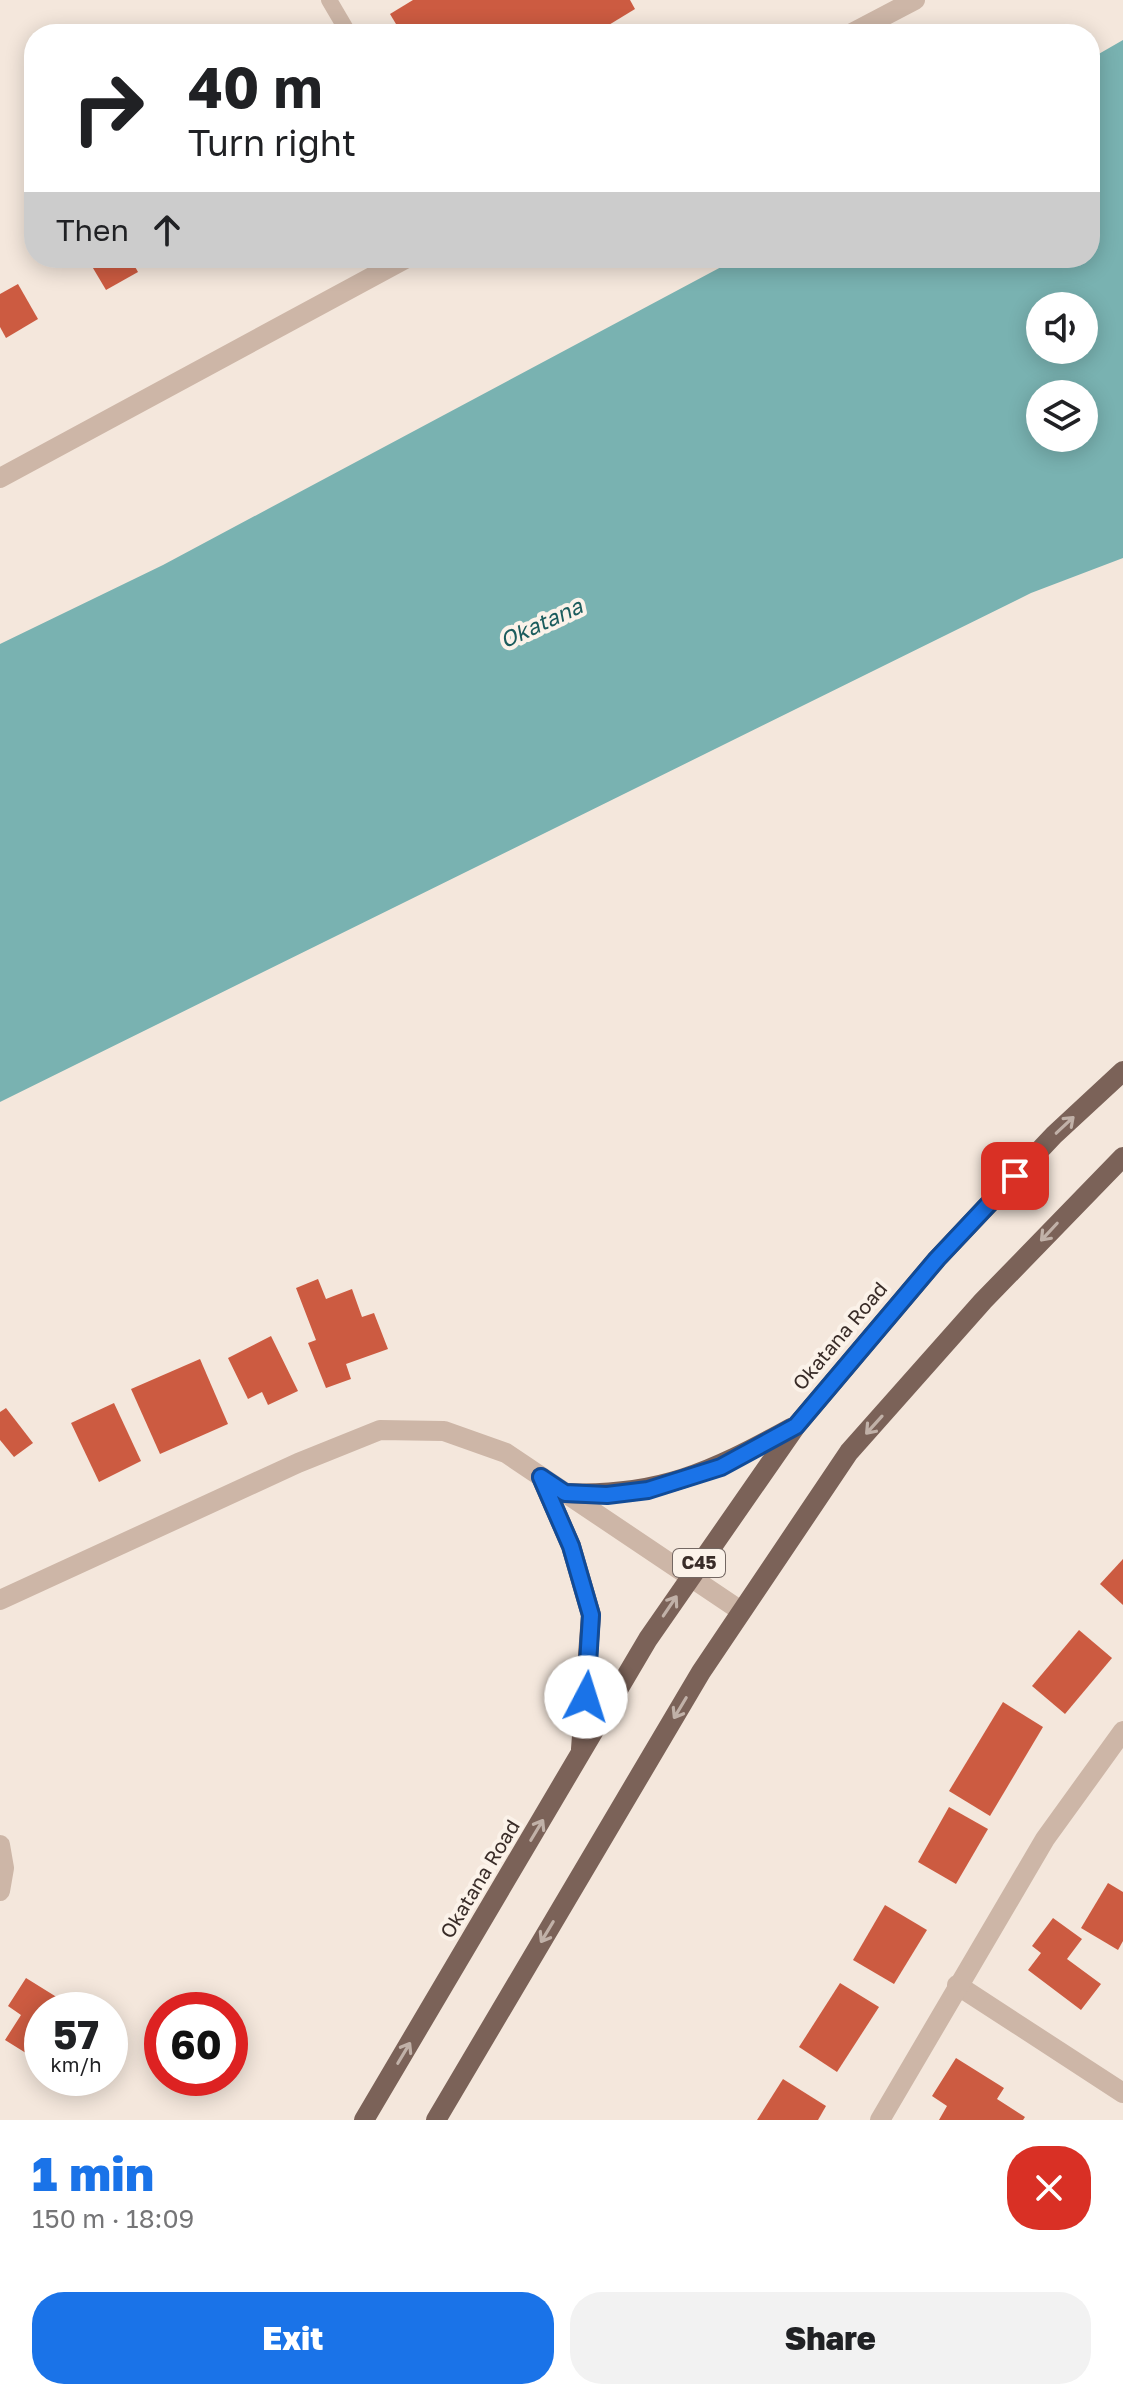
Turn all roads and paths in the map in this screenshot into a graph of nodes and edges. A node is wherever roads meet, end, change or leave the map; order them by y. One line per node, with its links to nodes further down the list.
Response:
1 (329, 0): 3 (lane)
2 (915, 0): 4 (street)
3 (343, 24)
4 (869, 24)
5 (388, 268): 6 (street)
6 (0, 478)
7 (1123, 1071): 9 (main road, Okatana Road / C45, one-way to 7)
8 (1123, 1157): 14 (main road, one-way to 14)
9 (796, 1426): 11 (main road); 12 (main road, Okatana Road / C45)
10 (541, 1477): 11 (street); 13 (street); 16 (main road)
11 (565, 1493): 12 (street)
12 (690, 1577): 14 (street); 16 (main road, Okatana Road / C45, one-way to 12)
13 (0, 1600)
14 (741, 1611): 22 (main road, one-way to 22)
15 (1123, 1731): 19 (street)
16 (580, 1757): 21 (main road, Okatana Road / C45, one-way to 16)
17 (0, 1845): 18 (street)
18 (0, 1891)
19 (957, 1985): 20 (street); 23 (street)
20 (1123, 2093)
21 (364, 2120)
22 (436, 2120)
23 (880, 2120)

